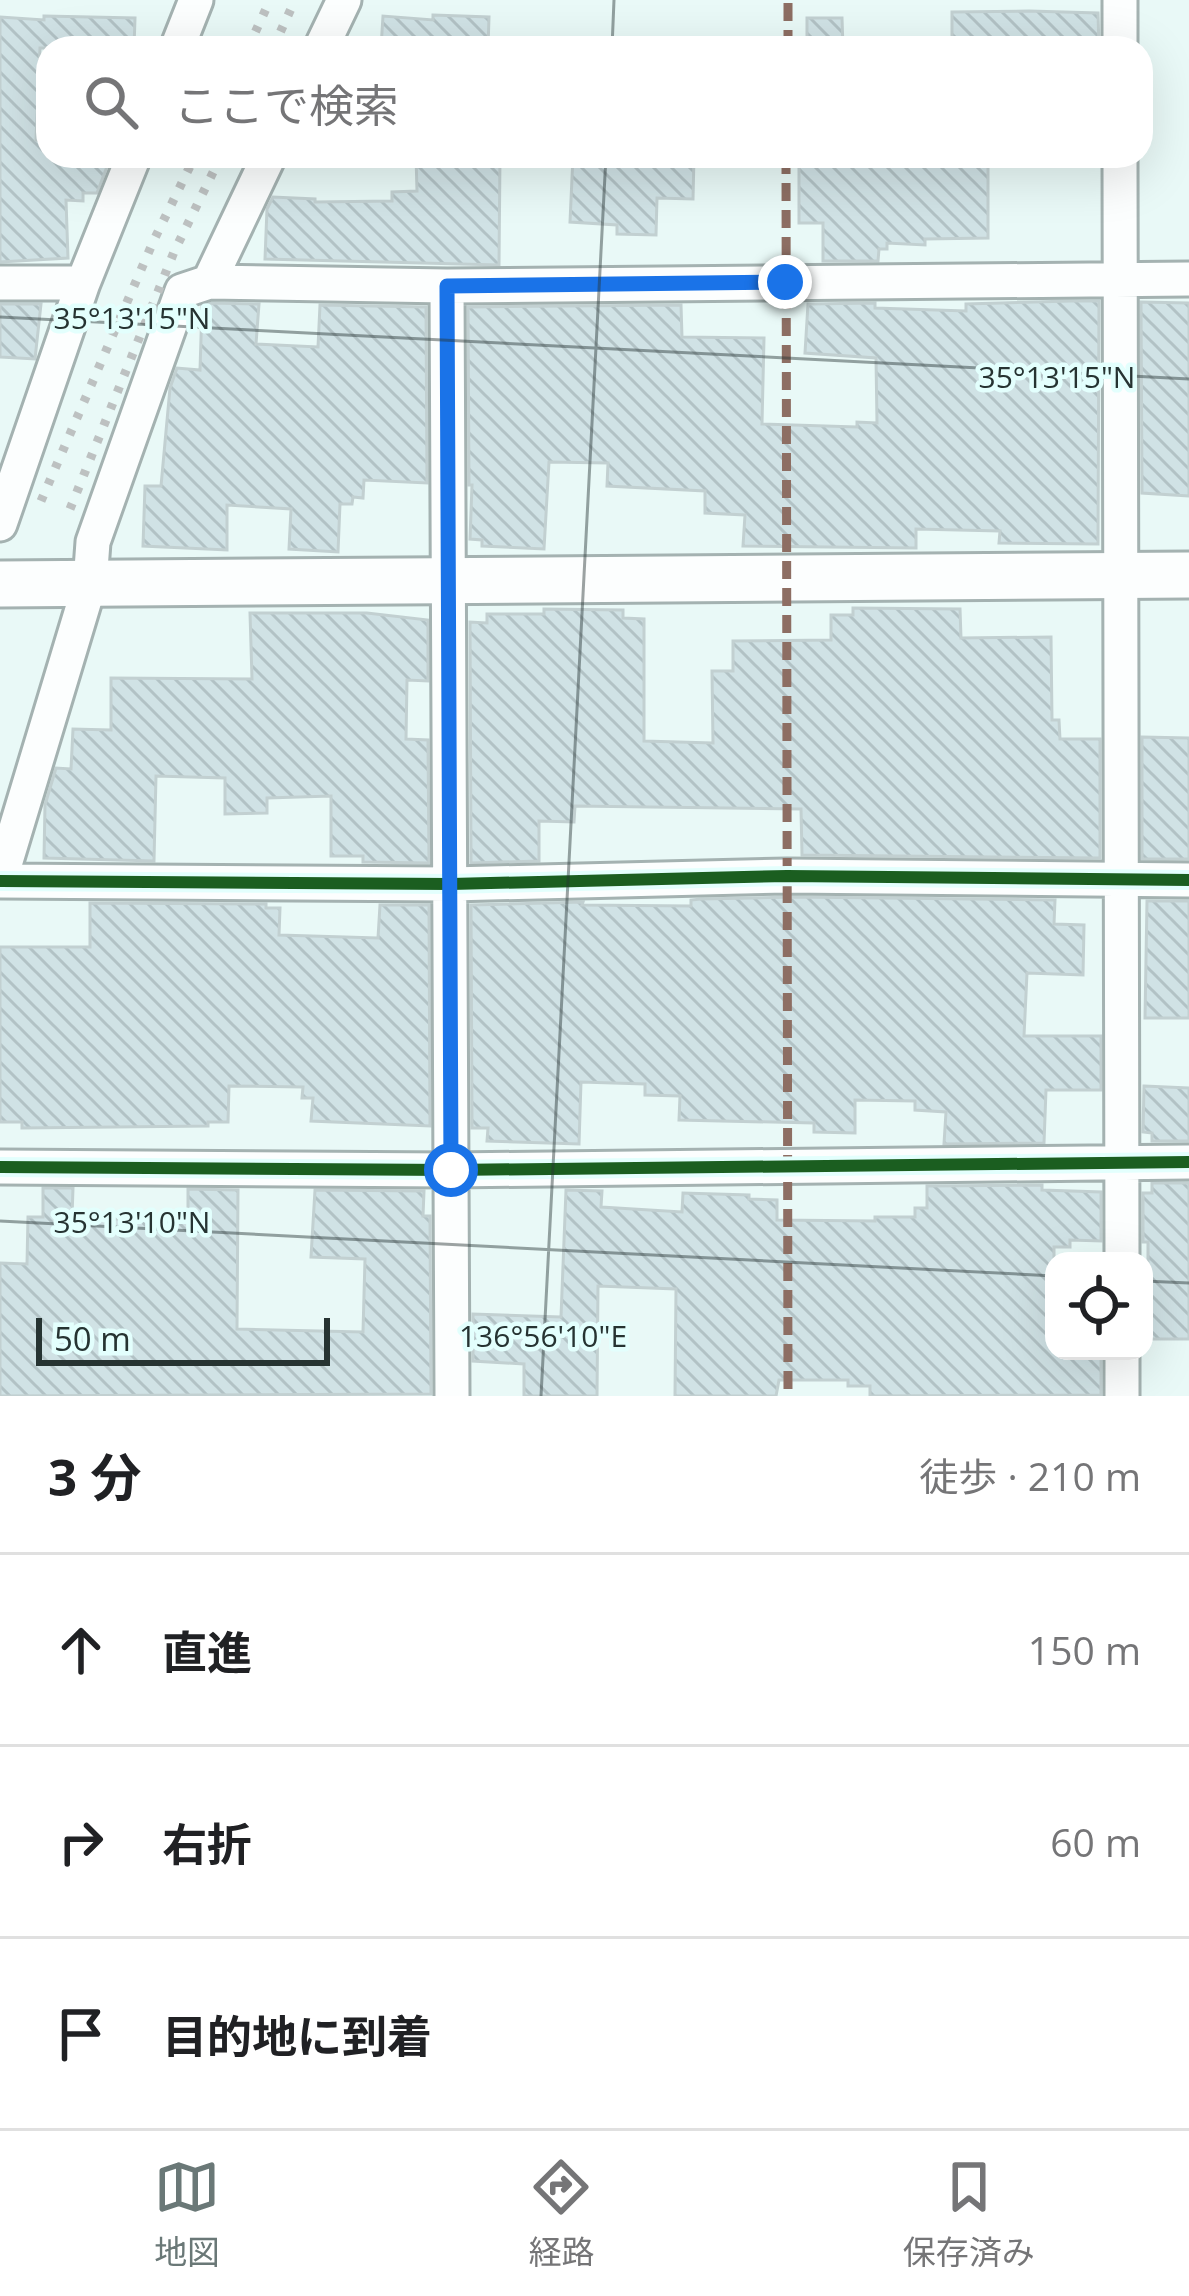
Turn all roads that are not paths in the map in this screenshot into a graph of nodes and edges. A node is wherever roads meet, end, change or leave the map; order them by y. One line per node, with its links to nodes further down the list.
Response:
1 (196, 0): 4 (street)
2 (344, 0): 5 (street)
3 (1120, 0): 6 (street)
4 (182, 36)
5 (327, 36)
6 (1120, 36)
7 (129, 168): 14 (street)
8 (263, 168): 12 (street)
9 (1120, 168): 10 (street)
10 (1119, 279): 11 (street); 15 (street); 17 (street)
11 (1189, 279)
12 (209, 281): 15 (street); 19 (street)
13 (0, 283): 14 (street)
14 (83, 284): 16 (street)
15 (447, 286): 20 (street)
16 (0, 524)
17 (1121, 575): 18 (street); 20 (street); 22 (street)
18 (1189, 575)
19 (90, 583): 20 (street); 21 (street); 24 (street)
20 (448, 583): 25 (street)
21 (0, 584)
22 (1123, 880): 23 (street); 25 (street); 26 (street)
23 (1189, 880)
24 (0, 881): 25 (street)
25 (451, 884): 29 (street)
26 (1121, 1162): 27 (street); 29 (street); 30 (street)
27 (1189, 1162)
28 (0, 1168): 29 (street)
29 (451, 1170): 32 (street)
30 (1122, 1252)
31 (1122, 1360): 33 (street)
32 (452, 1396)
33 (1122, 1396)

